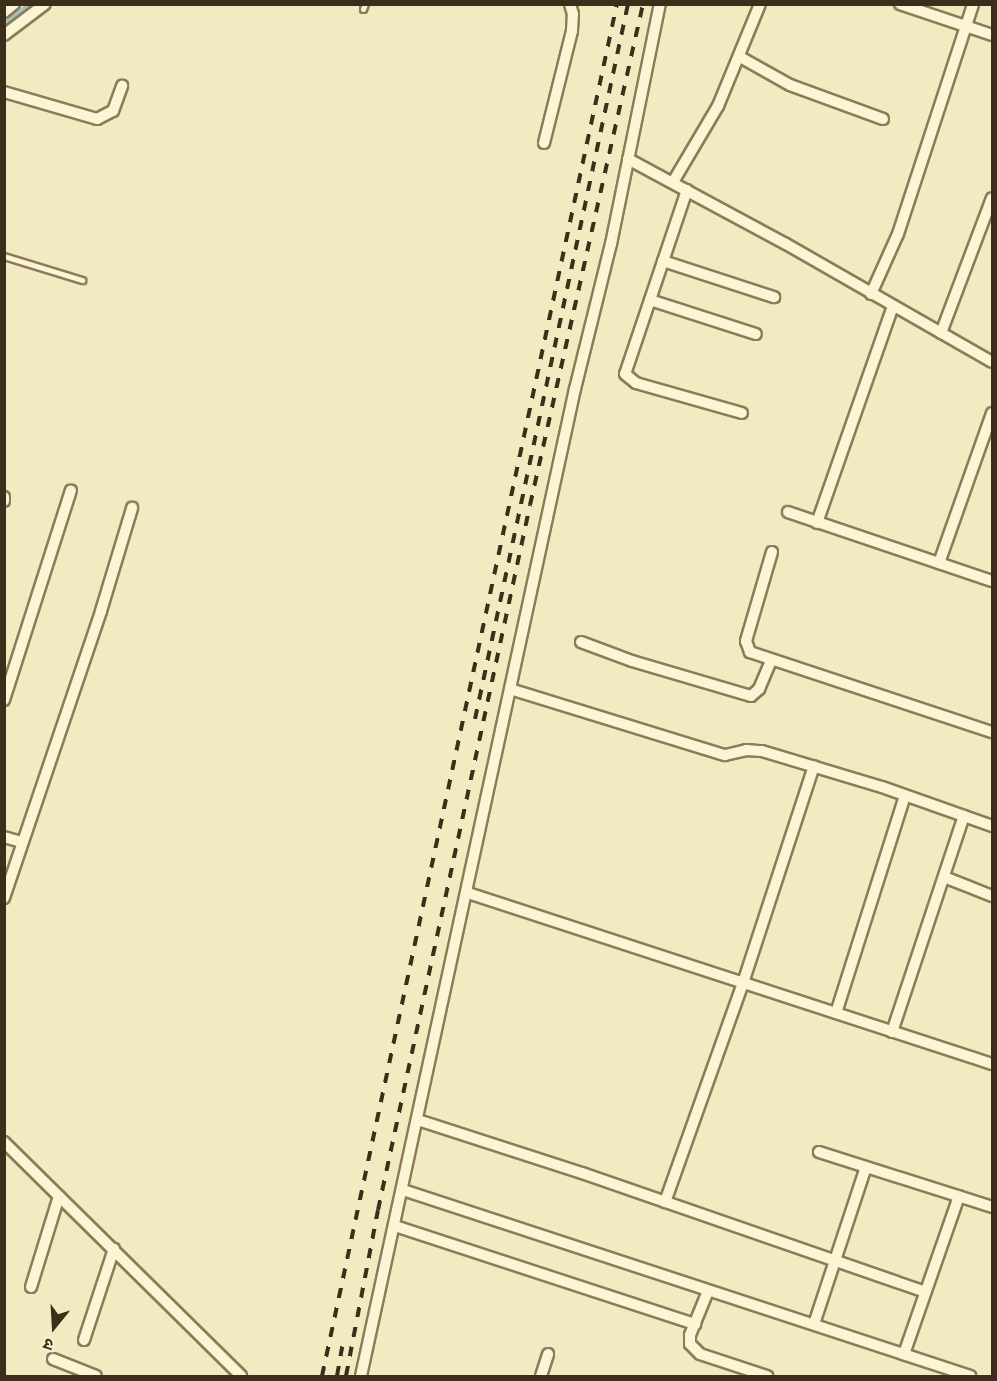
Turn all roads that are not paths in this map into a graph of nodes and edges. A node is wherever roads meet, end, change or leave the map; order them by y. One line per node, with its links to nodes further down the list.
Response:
1 (14, 4): 8 (street)
2 (45, 4): 10 (street)
3 (570, 4): 16 (street)
4 (660, 4): 17 (street)
5 (760, 4): 12 (street)
6 (900, 4): 9 (street)
7 (973, 4): 9 (street)
8 (4, 12)
9 (966, 26): 11 (street); 24 (street)
10 (4, 35)
11 (993, 35)
12 (740, 57): 15 (street); 18 (street)
13 (122, 86): 14 (street)
14 (4, 92)
15 (883, 119)
16 (544, 143)
17 (628, 159): 18 (street); 42 (street)
18 (673, 182): 19 (street)
19 (687, 190): 22 (street); 24 (street)
20 (993, 198): 28 (street)
21 (4, 256): 23 (lane)
22 (663, 261): 25 (street); 26 (street)
23 (82, 280)
24 (871, 294): 27 (street)
25 (774, 297)
26 (650, 300): 29 (street); 31 (street)
27 (893, 306): 28 (street); 36 (street)
28 (941, 333): 30 (street)
29 (756, 334)
30 (993, 362)
31 (742, 413)
32 (993, 413): 38 (street)
33 (71, 490): 43 (street)
34 (132, 508): 50 (street)
35 (788, 512): 36 (street)
36 (817, 523): 38 (street)
37 (772, 552): 41 (street)
38 (939, 563): 39 (street)
39 (993, 581)
40 (581, 642): 41 (street)
41 (771, 661): 44 (street)
42 (510, 689): 45 (street); 52 (street)
43 (4, 700)
44 (993, 732)
45 (814, 766): 46 (street); 55 (street)
46 (905, 796): 47 (street); 56 (street)
47 (964, 816): 48 (street); 51 (street)
48 (993, 826)
49 (4, 837): 50 (street)
50 (21, 842): 54 (street)
51 (944, 877): 53 (street); 57 (street)
52 (468, 893): 55 (street); 59 (street)
53 (993, 896)
54 (4, 898)
55 (743, 983): 56 (street); 66 (street)
56 (836, 1013): 57 (street)
57 (892, 1032): 58 (street)
58 (993, 1064)
59 (418, 1120): 63 (street); 66 (street)
60 (4, 1142): 64 (street)
61 (819, 1152): 62 (street)
62 (866, 1167): 65 (street); 70 (street)
63 (403, 1190): 68 (street); 72 (street)
64 (59, 1196): 69 (street); 71 (street)
65 (959, 1196): 67 (street); 73 (street)
66 (665, 1202): 70 (street)
67 (993, 1207)
68 (395, 1226): 74 (street); 82 (street)
69 (114, 1249): 76 (street); 81 (street)
70 (835, 1260): 73 (street); 75 (street)
71 (31, 1287)
72 (708, 1291): 74 (street); 75 (street)
73 (925, 1292): 78 (street)
74 (695, 1324): 84 (street)
75 (814, 1324): 78 (street)
76 (84, 1340)
77 (548, 1354): 83 (street)
78 (904, 1354): 85 (street)
79 (53, 1359): 80 (street)
80 (96, 1377)
81 (241, 1377)
82 (361, 1377)
83 (541, 1377)
84 (767, 1377)
85 (970, 1377)

